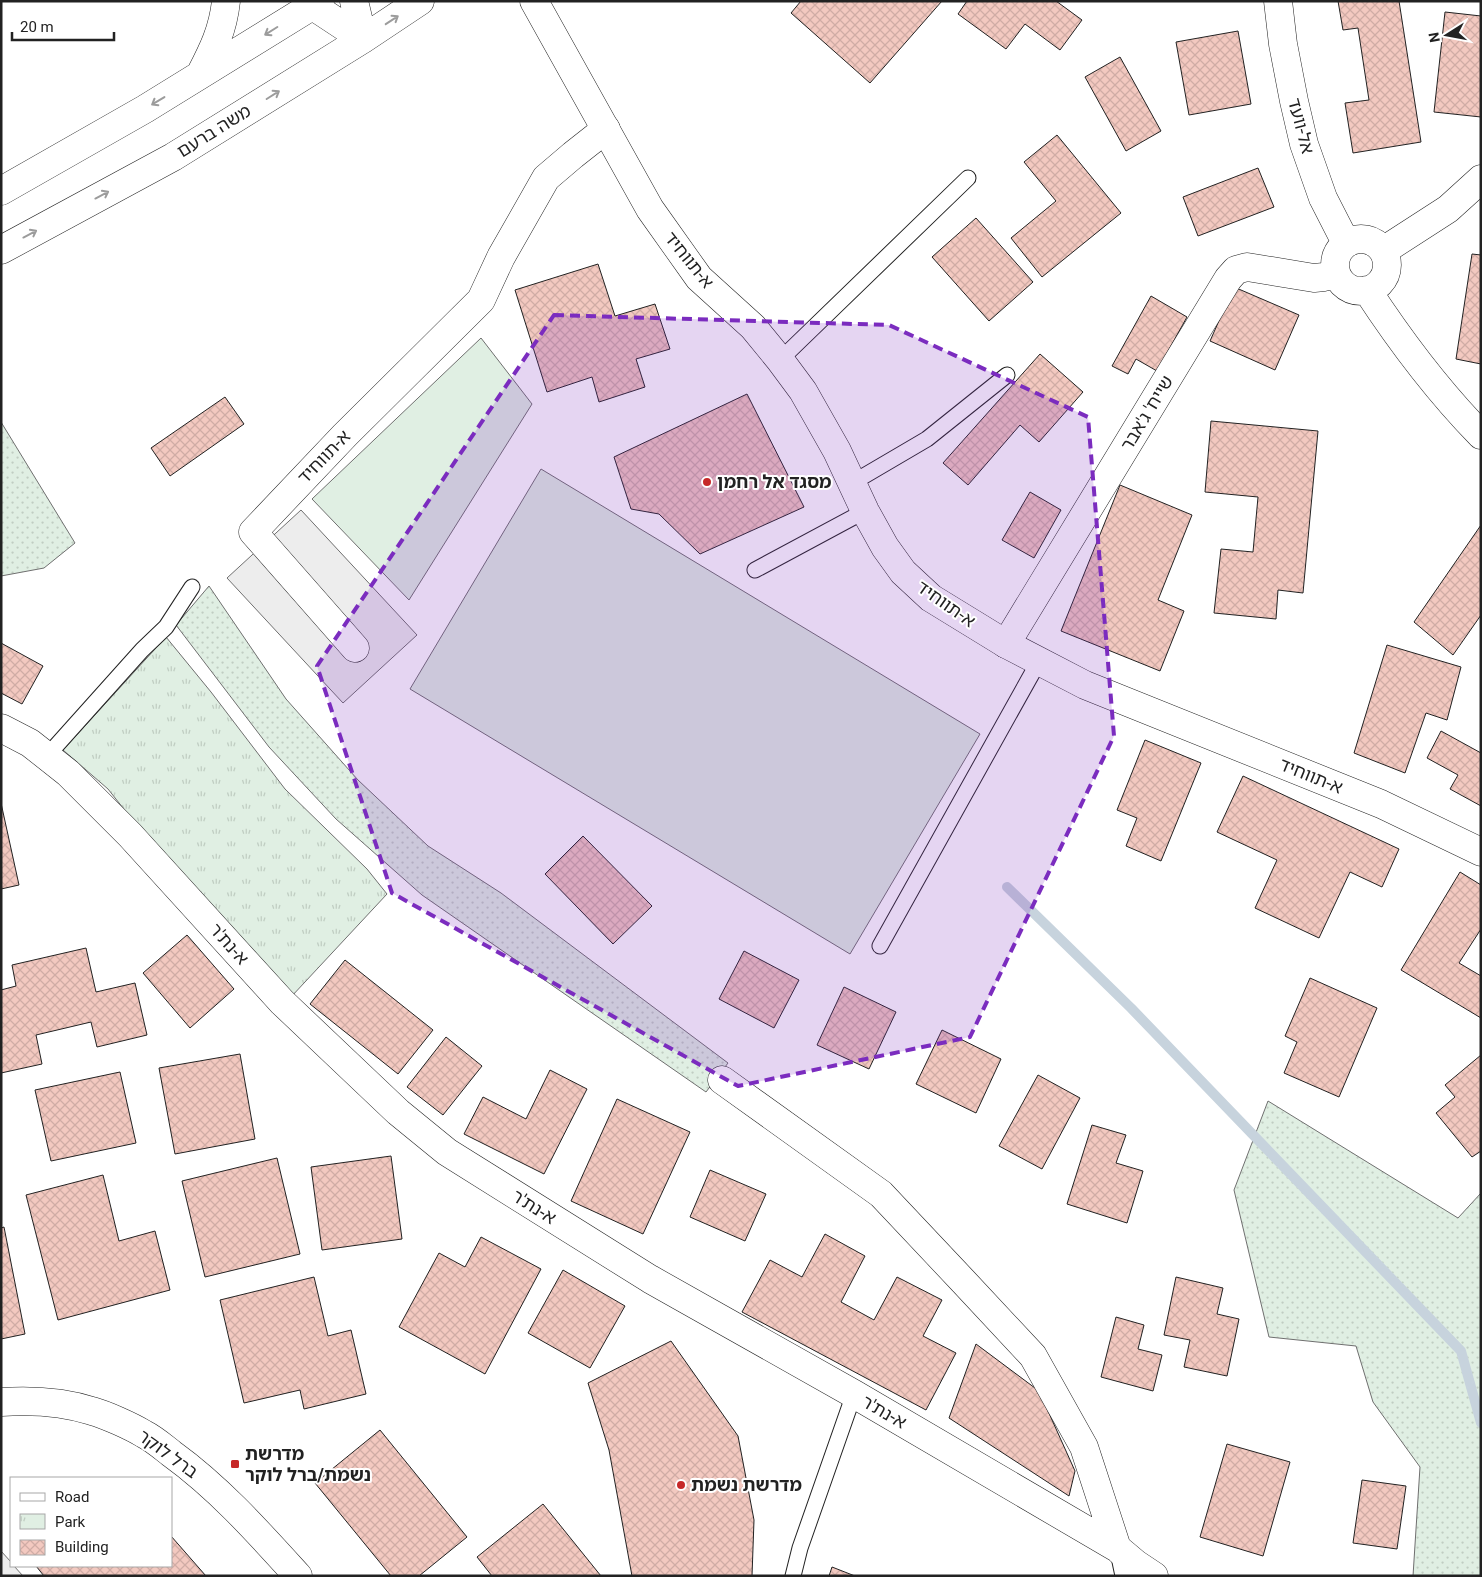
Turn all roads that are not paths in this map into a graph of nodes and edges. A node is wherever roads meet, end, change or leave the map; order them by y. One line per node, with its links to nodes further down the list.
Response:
1 (226, 1): 8 (street)
2 (354, 1): 7 (street)
3 (420, 1): 7 (street, משה ברעם, one-way to 3)
4 (534, 1): 9 (street, א-תווחיד)
5 (1278, 1): 13 (street, אל-וועד)
6 (314, 3): 7 (street); 8 (street, one-way to 8)
7 (363, 38): 14 (street, משה ברעם, one-way to 7)
8 (200, 76): 12 (street, one-way to 12)
9 (606, 129): 18 (street, א-תווחיד); 26 (street, א-תווחיד)
10 (968, 178): 18 (lane)
11 (1481, 179): 15 (street)
12 (1, 191)
13 (1346, 244): 15 (street); 16 (street)
14 (1, 250)
15 (1383, 251): 17 (street)
16 (1336, 274): 17 (street); 25 (street, שייח' ג'אבר)
17 (1367, 290): 20 (street)
18 (780, 360): 21 (street, א-תווחיד)
19 (1007, 375): 21 (lane)
20 (1481, 435)
21 (852, 482): 22 (street, א-תווחיד)
22 (865, 512): 23 (lane); 25 (street, א-תווחיד)
23 (755, 570)
24 (192, 588): 29 (lane)
25 (1006, 644): 27 (street, א-תווחיד)
26 (355, 648)
27 (1039, 661): 30 (street, א-תווחיד); 31 (lane)
28 (1, 728): 29 (street, א-נת'ר)
29 (47, 756): 33 (street, א-נת'ר)
30 (1481, 852)
31 (880, 946)
32 (722, 1080): 35 (street)
33 (854, 1394): 35 (street, א-נת'ר); 37 (lane)
34 (1, 1402): 36 (street, ברל לוקר)
35 (1117, 1548): 38 (lane); 39 (street, א-נת'ר)
36 (298, 1576)
37 (793, 1576)
38 (1123, 1576)
39 (1154, 1576)

